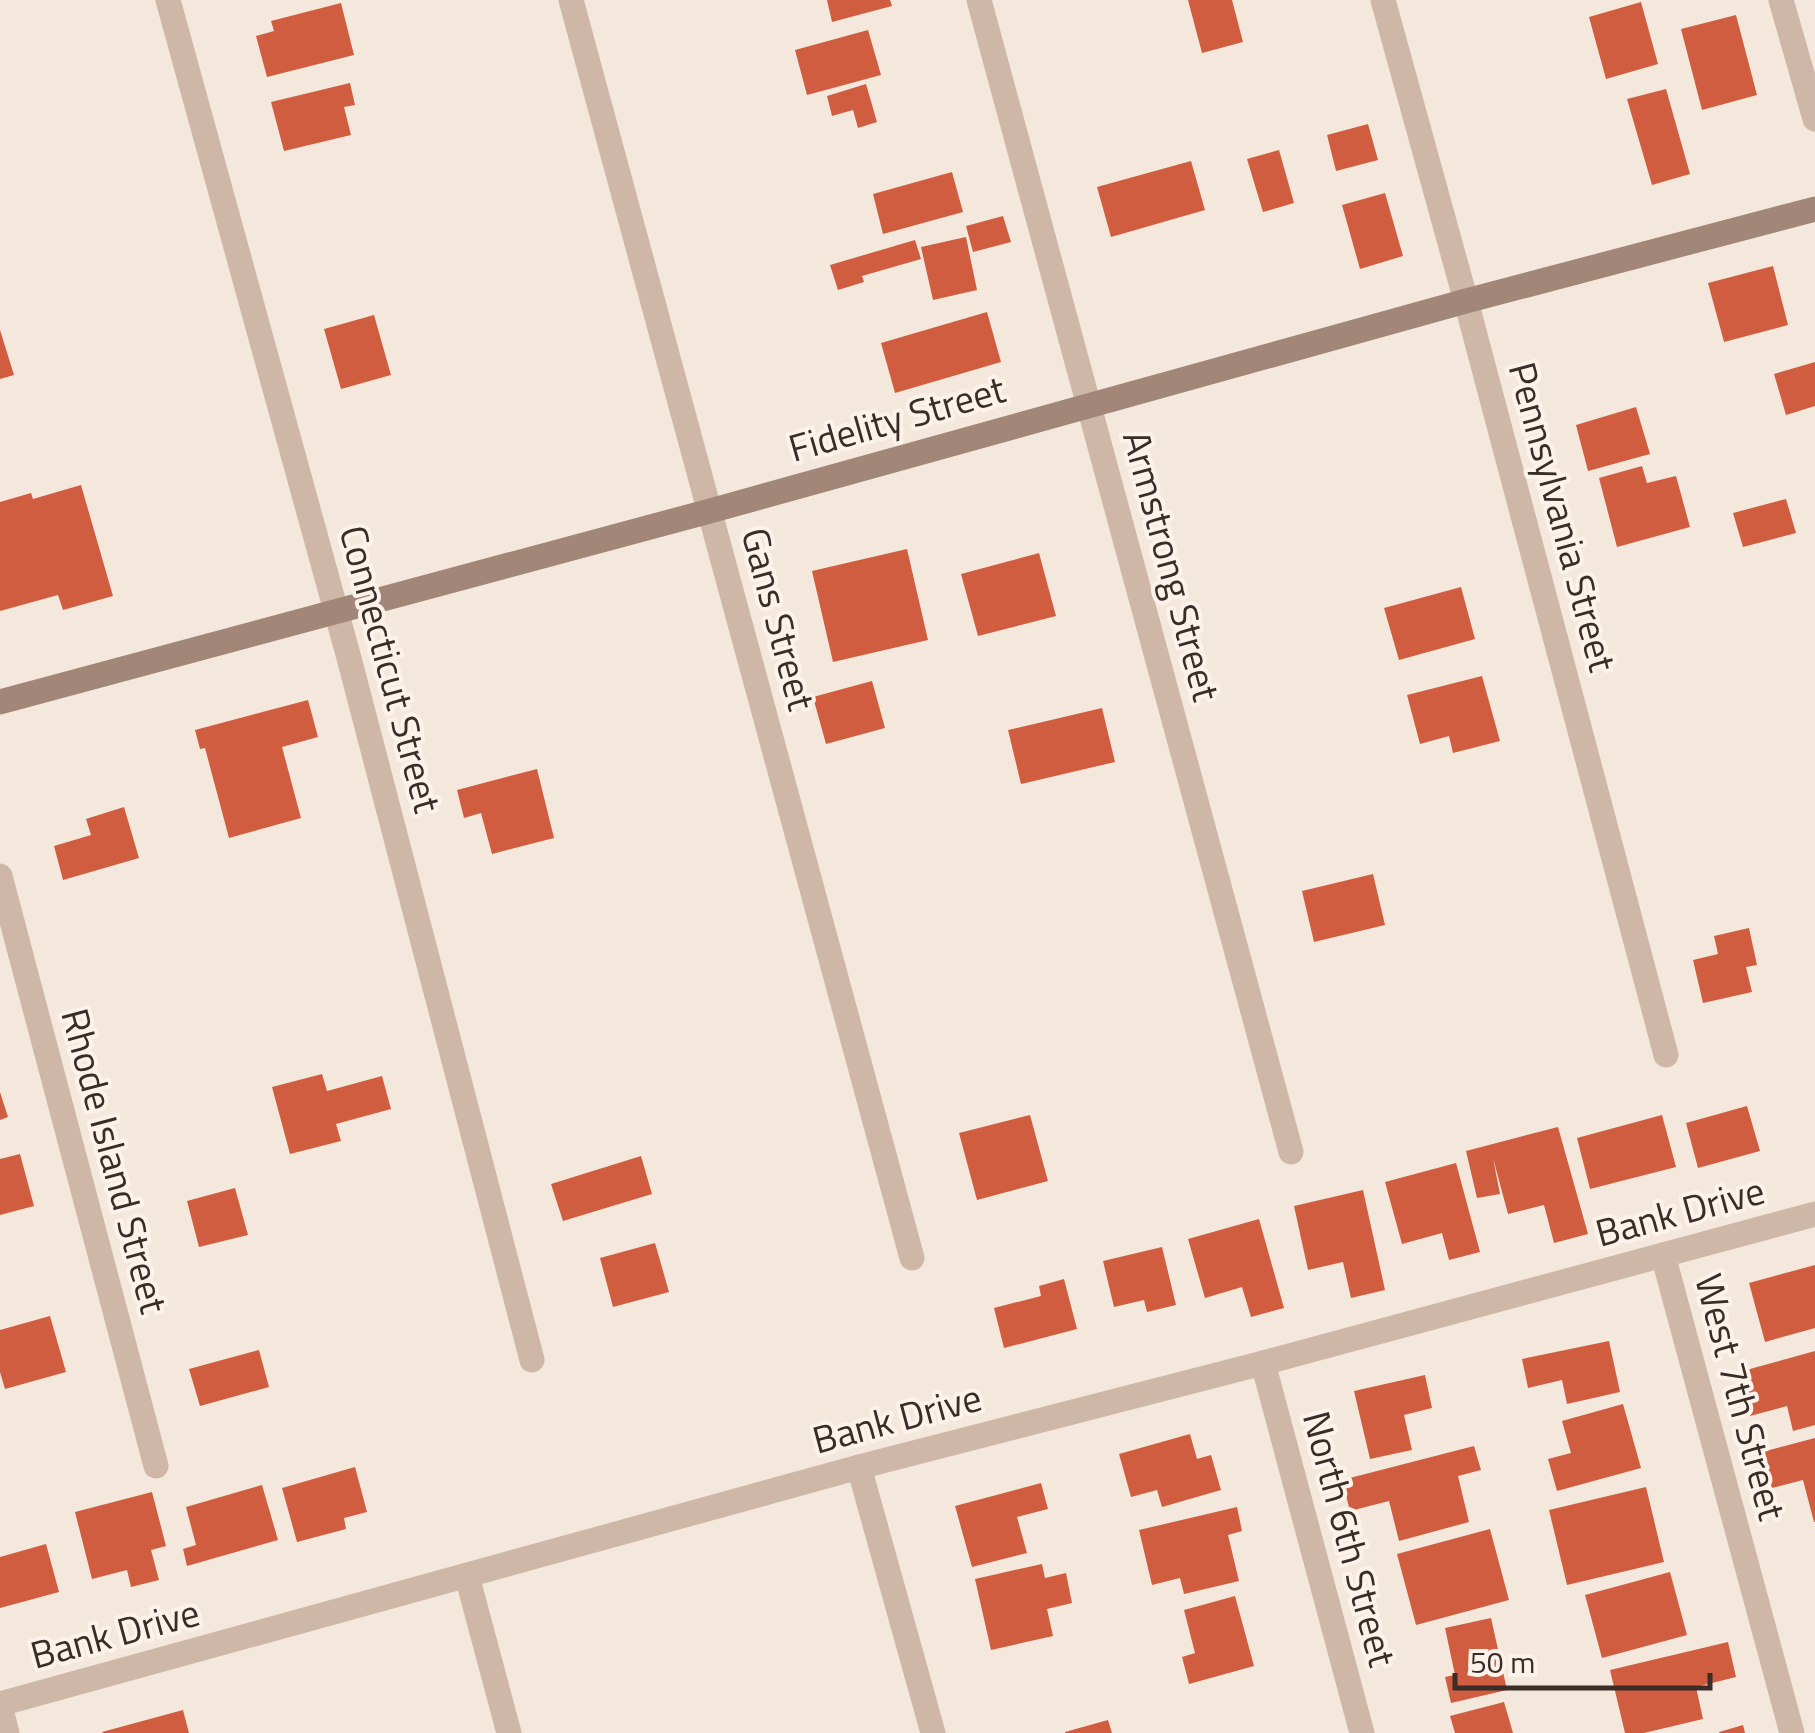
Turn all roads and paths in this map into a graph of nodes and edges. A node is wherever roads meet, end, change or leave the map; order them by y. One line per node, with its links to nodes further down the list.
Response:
1 (168, 0): 11 (street, Connecticut Street)
2 (571, 0): 10 (street, Gans Street)
3 (978, 0): 9 (street, Armstrong Street)
4 (1383, 0): 8 (street, Pennsylvania Street)
5 (1782, 0): 6 (street)
6 (1815, 119)
7 (1815, 209): 8 (main road, Fidelity Street)
8 (1466, 301): 9 (main road, Fidelity Street); 14 (street, Pennsylvania Street)
9 (1088, 404): 10 (main road, Fidelity Street); 15 (street, Armstrong Street)
10 (710, 511): 11 (main road, Fidelity Street); 18 (street, Gans Street)
11 (336, 610): 12 (main road, Fidelity Street); 19 (street, Connecticut Street)
12 (0, 702)
13 (0, 876): 21 (street, Rhode Island Street)
14 (1666, 1055)
15 (1291, 1152)
16 (1815, 1214): 17 (street, Bank Drive)
17 (1663, 1254): 20 (street, Bank Drive); 29 (street, West 7th Street)
18 (912, 1258)
19 (532, 1360)
20 (1263, 1364): 22 (street, Bank Drive); 28 (street, North 6th Street)
21 (156, 1466)
22 (859, 1467): 23 (street, Bank Drive); 27 (street)
23 (467, 1576): 24 (street, Bank Drive); 26 (street)
24 (0, 1705): 25 (street)
25 (7, 1733)
26 (509, 1733)
27 (933, 1733)
28 (1362, 1733)
29 (1792, 1733)

